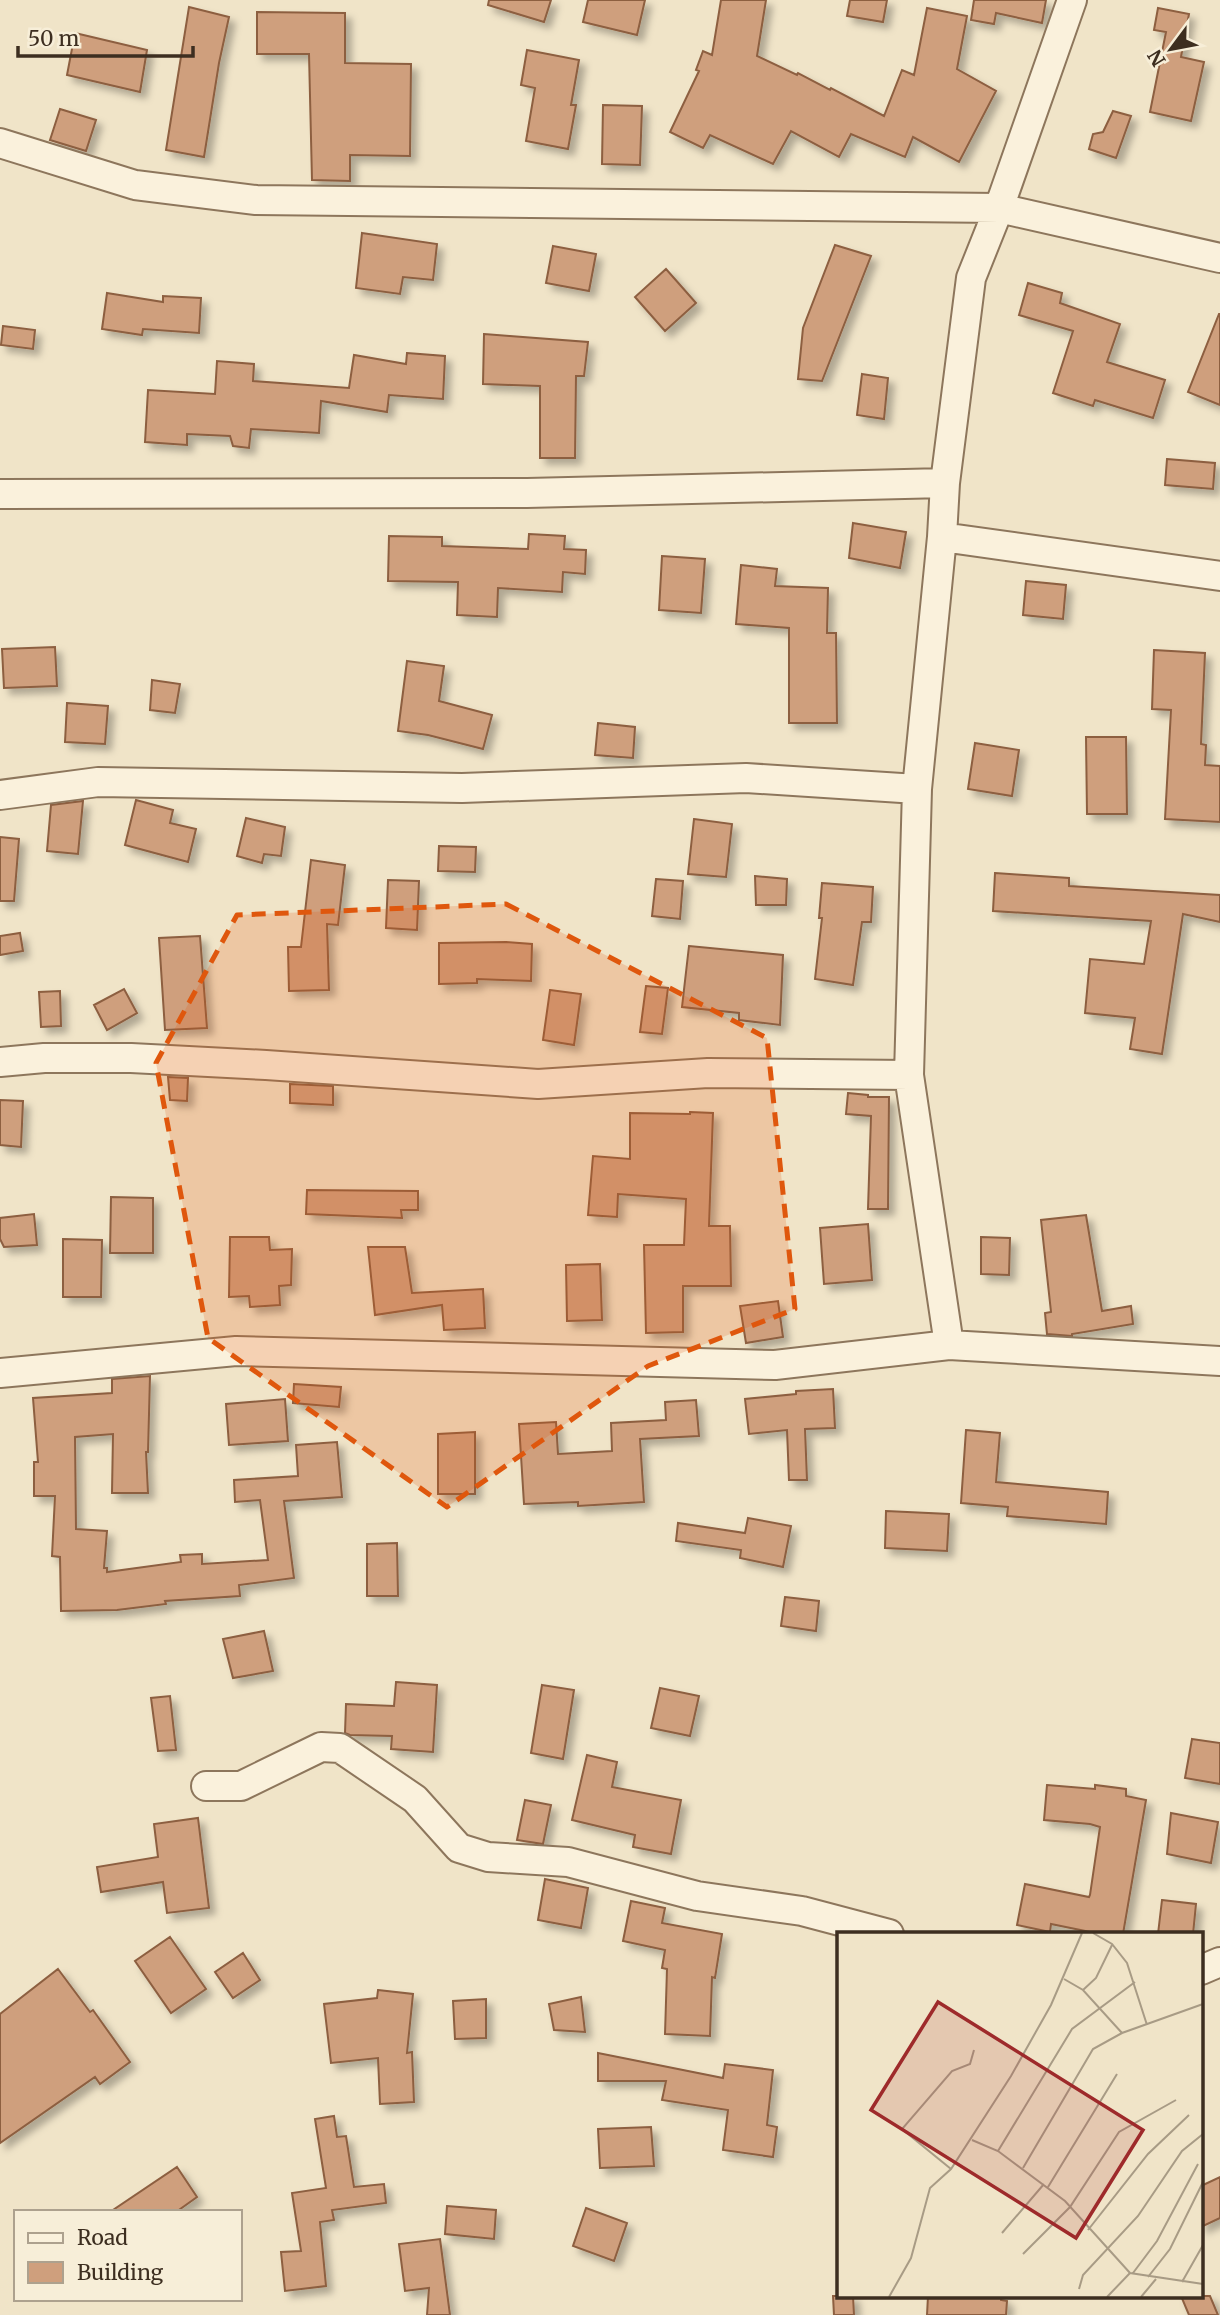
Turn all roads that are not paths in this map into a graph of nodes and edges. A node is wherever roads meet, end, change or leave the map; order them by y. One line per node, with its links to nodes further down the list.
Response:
1 (1072, 0): 3 (street)
2 (0, 143): 3 (street)
3 (999, 208): 4 (street); 5 (street)
4 (1220, 258)
5 (945, 483): 6 (street); 7 (street)
6 (0, 494)
7 (942, 537): 8 (street); 9 (street)
8 (1220, 576)
9 (917, 789): 10 (street); 12 (street)
10 (0, 795)
11 (0, 1062): 12 (street)
12 (909, 1075): 13 (street)
13 (948, 1345): 14 (street); 15 (street)
14 (1220, 1361)
15 (0, 1373)
16 (206, 1786): 17 (street)
17 (881, 1932)
18 (1220, 1962): 19 (street)
19 (1202, 1970)

